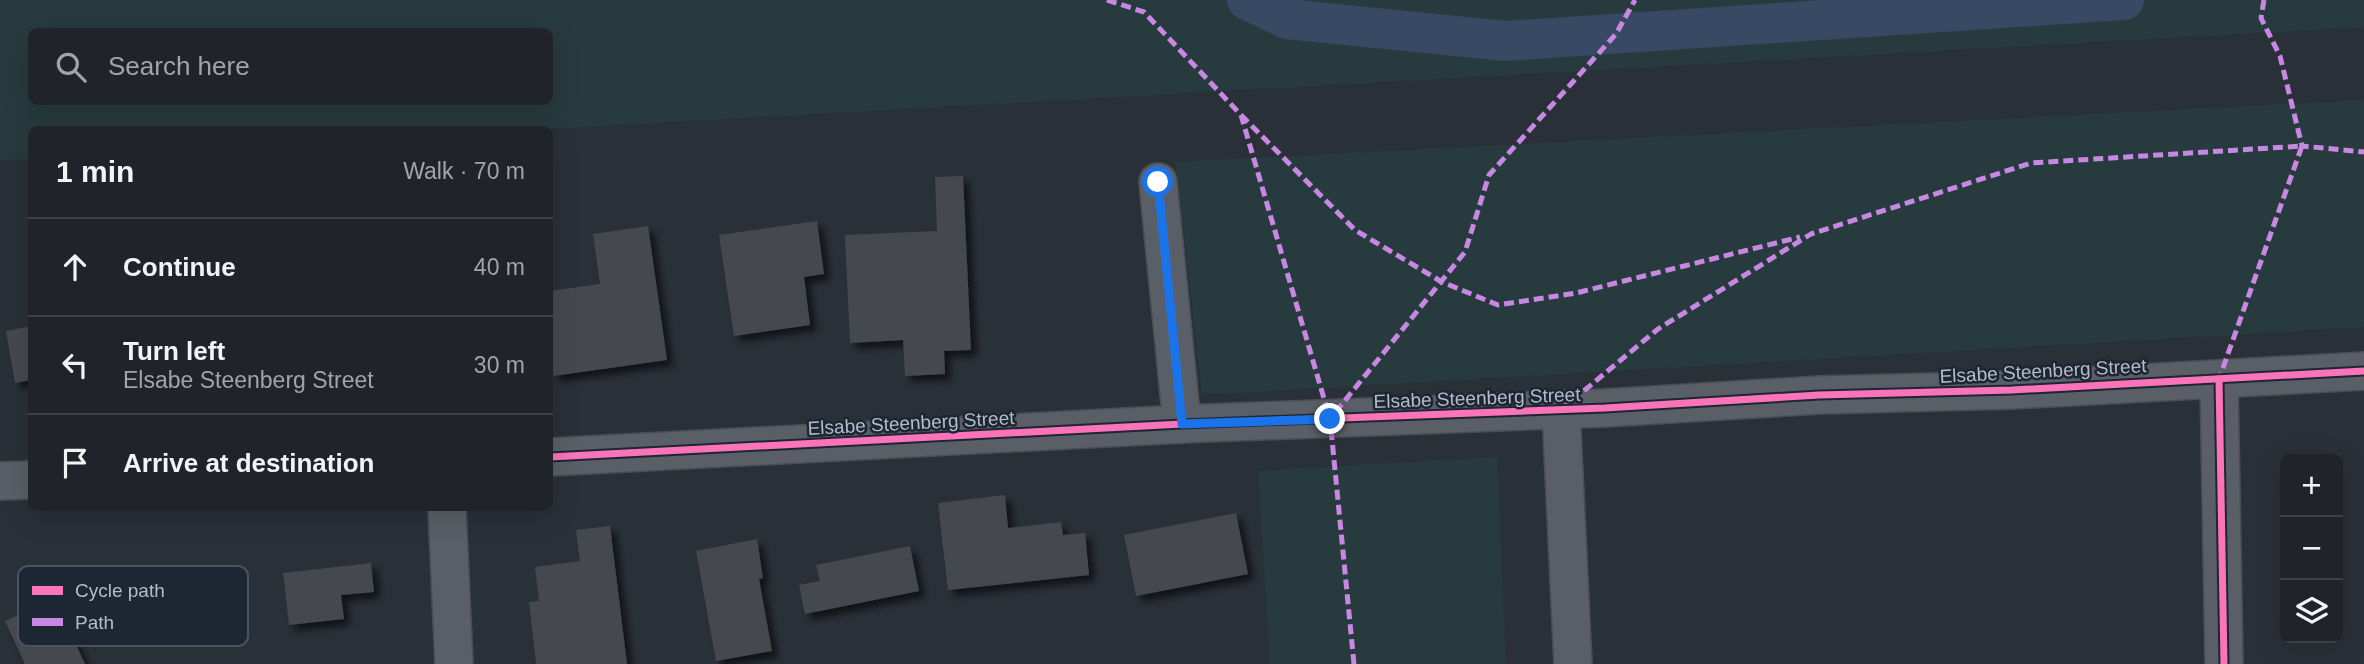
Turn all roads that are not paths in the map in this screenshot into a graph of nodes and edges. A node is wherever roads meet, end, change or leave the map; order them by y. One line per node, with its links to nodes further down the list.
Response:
1 (1158, 182): 5 (street)
2 (2364, 371): 3 (street, Elsabe Steenberg Street)
3 (2219, 379): 4 (street, Elsabe Steenberg Street); 12 (street)
4 (1561, 410): 5 (street, Elsabe Steenberg Street); 11 (street)
5 (1182, 424): 6 (street, Elsabe Steenberg Street)
6 (553, 457)
7 (28, 480): 8 (street)
8 (0, 481)
9 (447, 511): 10 (street)
10 (454, 664)
11 (1573, 664)
12 (2224, 664)

